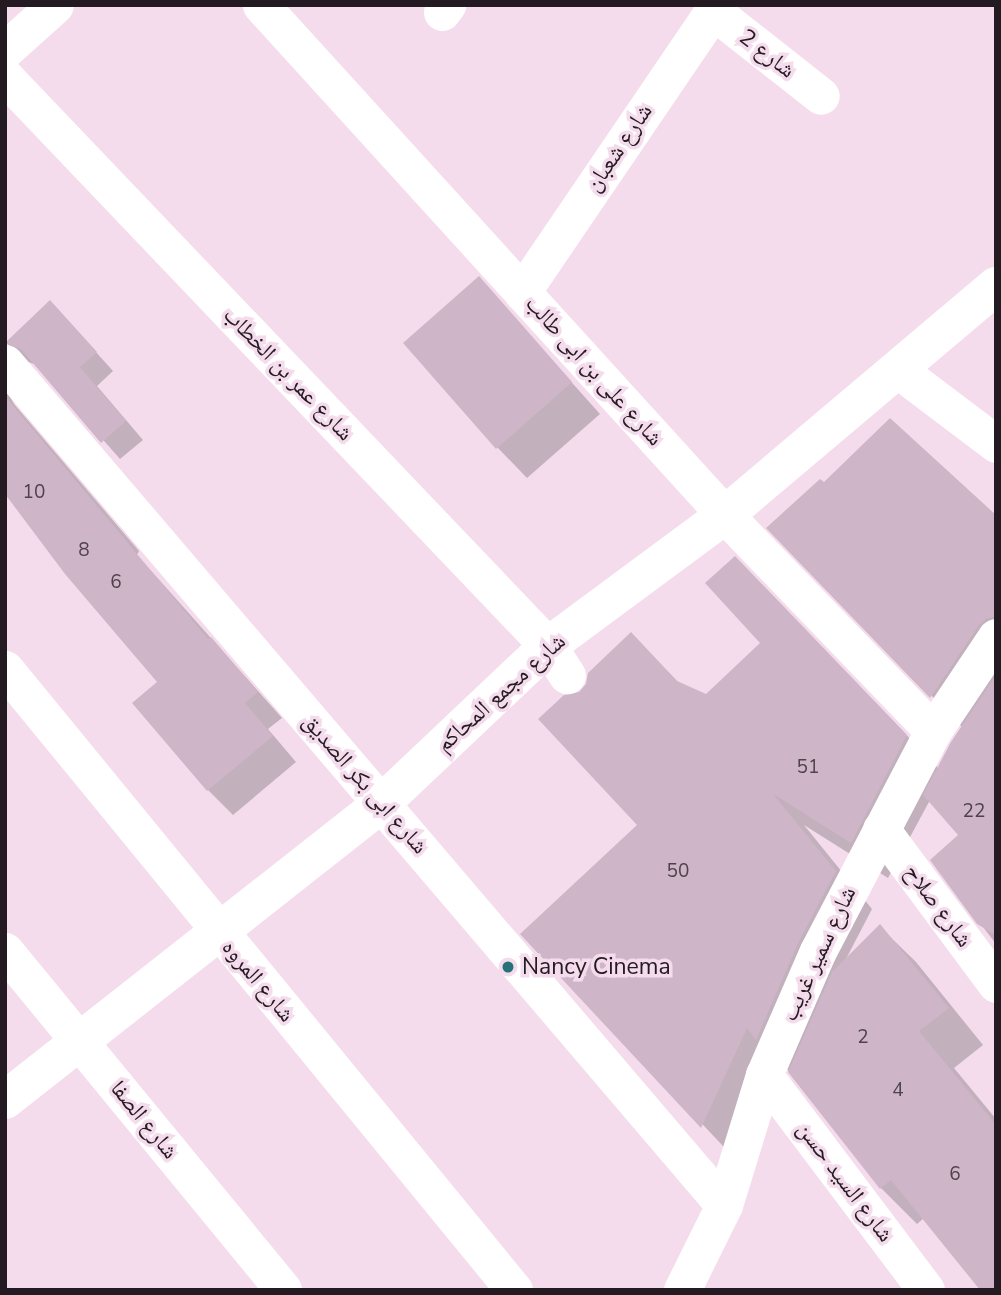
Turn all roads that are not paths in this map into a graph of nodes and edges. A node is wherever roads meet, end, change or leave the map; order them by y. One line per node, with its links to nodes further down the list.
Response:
1 (55, 5): 4 (street)
2 (261, 5): 8 (street, شارع على بن ابى طالب)
3 (715, 8): 6 (street, شارع 2); 8 (street, شارع شعبان)
4 (5, 50)
5 (5, 77): 14 (street, شارع عمر بن الخطاب)
6 (821, 96)
7 (996, 286): 10 (street, شارع مجمع المحاكم)
8 (522, 292): 12 (street, شارع على بن ابى طالب)
9 (5, 363): 17 (street, شارع ابى بكر الصديق)
10 (897, 369): 11 (street); 12 (street, شارع مجمع المحاكم)
11 (996, 444)
12 (725, 515): 14 (street, شارع مجمع المحاكم); 16 (street, شارع على بن ابى طالب)
13 (996, 637): 16 (street, شارع سمير غريب)
14 (558, 661): 17 (street, شارع مجمع المحاكم)
15 (5, 669): 19 (street, شارع المروه)
16 (933, 731): 18 (street, شارع سمير غريب)
17 (382, 803): 19 (street, شارع مجمع المحاكم); 25 (street, شارع ابى بكر الصديق)
18 (881, 829): 21 (street, شارع صلاح); 23 (street, شارع سمير غريب)
19 (218, 932): 22 (street, شارع مجمع المحاكم); 27 (street, شارع المروه)
20 (5, 951): 22 (street, شارع الصفا)
21 (996, 984)
22 (80, 1042): 24 (street, شارع مجمع المحاكم); 26 (street, شارع الصفا)
23 (764, 1075): 25 (street, شارع سمير غريب); 29 (street, شارع السيد حسن)
24 (5, 1100)
25 (724, 1205): 28 (street, شارع سمير غريب)
26 (283, 1290)
27 (514, 1290)
28 (682, 1290)
29 (926, 1290)

